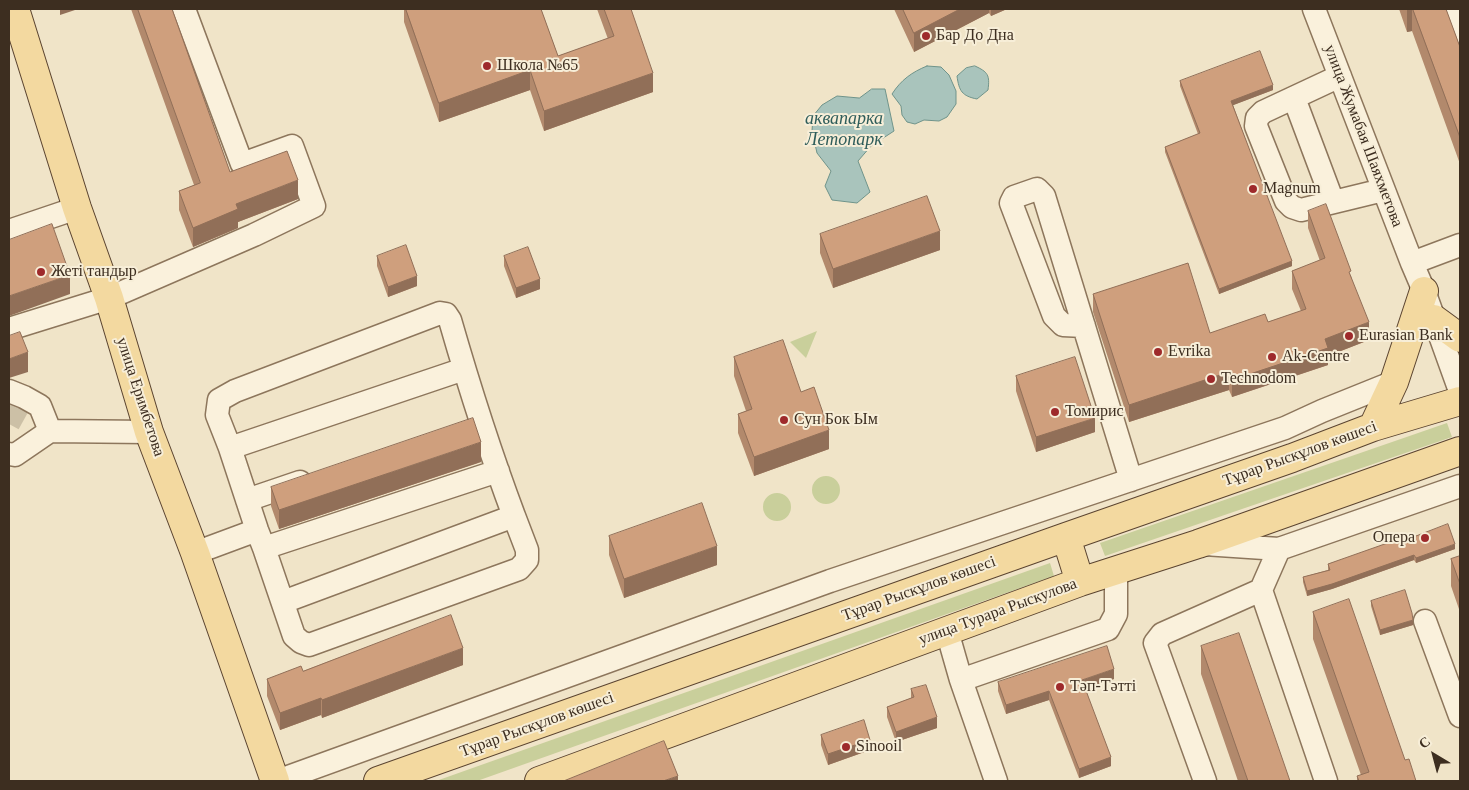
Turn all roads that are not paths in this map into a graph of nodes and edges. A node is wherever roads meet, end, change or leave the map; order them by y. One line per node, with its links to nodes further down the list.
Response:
1 (15, 9): 10 (main road, улица Еримбетова)
2 (184, 9): 15 (street)
3 (1314, 9): 6 (street, улица Жумабая Шаяхметова)
4 (1451, 9): 5 (street)
5 (1460, 32)
6 (1340, 76): 7 (street); 8 (street, улица Жумабая Шаяхметова)
7 (1294, 98): 9 (street); 9 (street)
8 (1383, 190): 9 (street); 13 (street, улица Жумабая Шаяхметова)
9 (1333, 202)
10 (77, 208): 11 (street); 15 (main road, улица Еримбетова)
11 (9, 231)
12 (1460, 245): 13 (street)
13 (1412, 263): 14 (street, улица Жумабая Шаяхметова)
14 (1424, 291): 16 (street, улица Жумабая Шаяхметова); 21 (main road)
15 (109, 298): 18 (street); 28 (main road, улица Еримбетова)
16 (1434, 319): 19 (main road); 22 (street, улица Жумабая Шаяхметова)
17 (1084, 326): 17 (street); 35 (street)
18 (9, 329)
19 (1460, 338)
20 (464, 369): 29 (street); 29 (street); 33 (street)
21 (1394, 382): 25 (main road); 26 (street)
22 (1460, 391)
23 (9, 392): 27 (street)
24 (1460, 400): 25 (main road, Тұрар Рыскұлов көшесі)
25 (1373, 427): 32 (main road, Тұрар Рыскұлов көшесі)
26 (1286, 428): 32 (street); 35 (street)
27 (50, 431): 28 (street); 31 (street)
28 (150, 432): 43 (main road, улица Еримбетова)
29 (230, 448): 37 (street)
30 (1460, 451): 41 (main road, улица Турара Рыскулова)
31 (9, 454)
32 (1292, 458): 39 (main road, Тұрар Рыскұлов көшесі)
33 (498, 471): 38 (street); 40 (street)
34 (322, 475): 37 (street)
35 (1130, 480): 52 (street)
36 (1460, 486): 42 (street)
37 (247, 500): 40 (street)
38 (514, 516): 47 (street); 47 (street)
39 (1066, 537): 45 (main road); 53 (main road, Тұрар Рыскұлов көшесі)
40 (260, 539): 43 (street); 47 (street)
41 (1198, 544): 42 (street); 44 (main road, улица Турара Рыскулова)
42 (1278, 549): 46 (street)
43 (195, 552): 52 (main road, улица Еримбетова)
44 (1116, 571): 45 (main road, улица Турара Рыскулова); 50 (street)
45 (1080, 582): 49 (main road, улица Турара Рыскулова)
46 (1261, 590): 56 (street); 57 (street)
47 (283, 602)
48 (1425, 621): 51 (street)
49 (946, 631): 50 (street); 54 (main road, улица Турара Рыскулова)
50 (961, 680): 55 (street)
51 (1460, 716)
52 (276, 781)
53 (378, 781)
54 (539, 781)
55 (996, 781)
56 (1205, 781)
57 (1326, 781)

